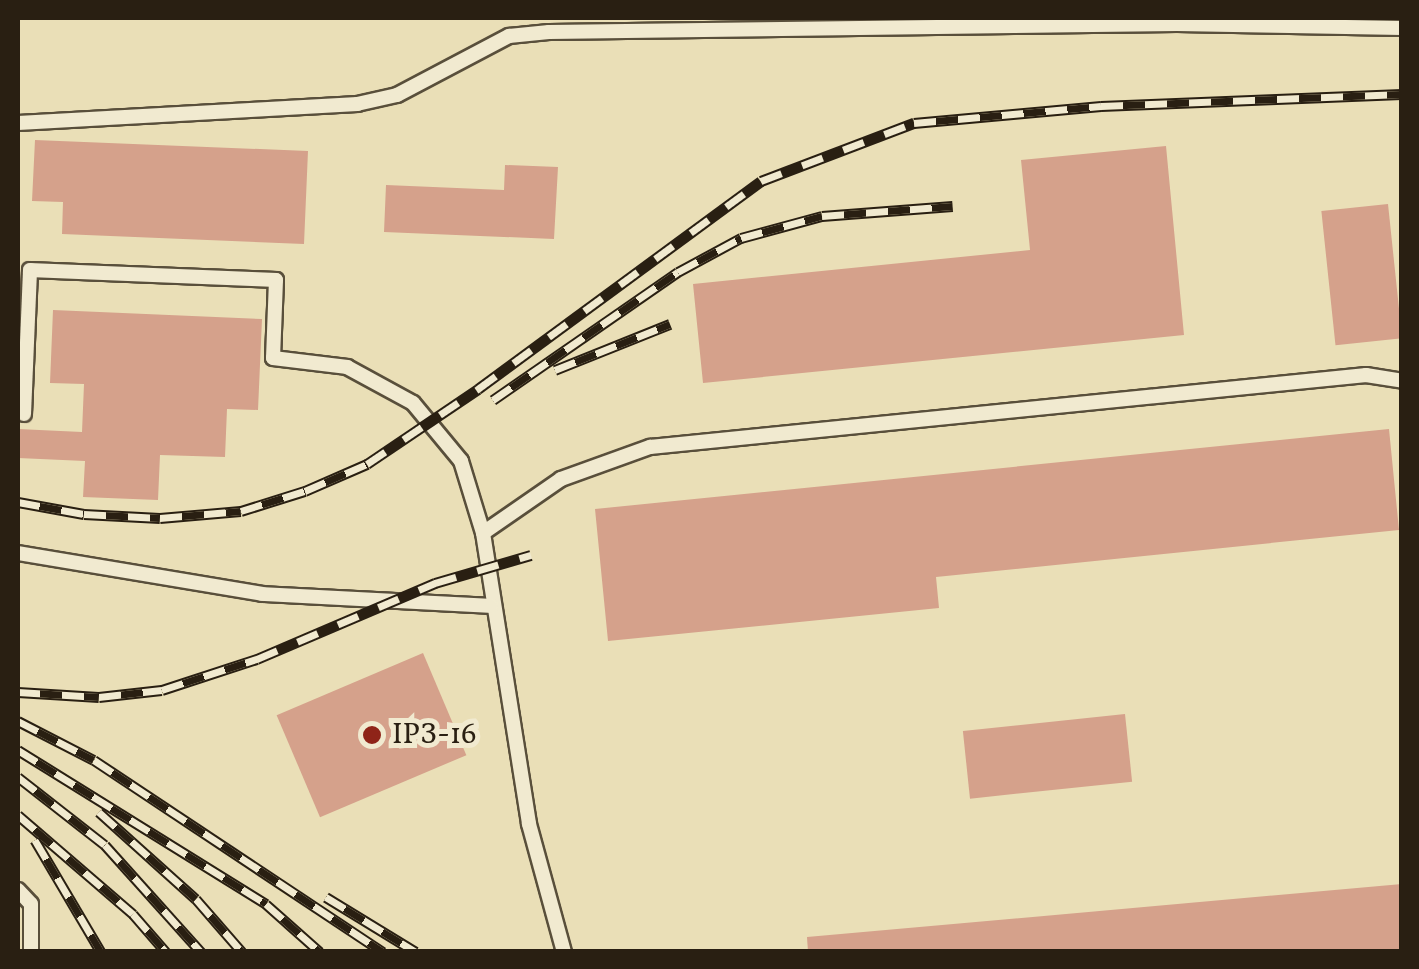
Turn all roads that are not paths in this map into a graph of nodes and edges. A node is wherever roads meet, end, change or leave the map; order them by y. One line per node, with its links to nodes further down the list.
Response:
1 (1402, 28): 2 (lane)
2 (18, 124)
3 (1402, 380): 5 (lane)
4 (24, 414): 5 (lane)
5 (483, 532): 7 (lane)
6 (18, 553): 7 (lane)
7 (490, 606): 10 (lane)
8 (18, 890): 9 (lane)
9 (31, 952)
10 (564, 952)

